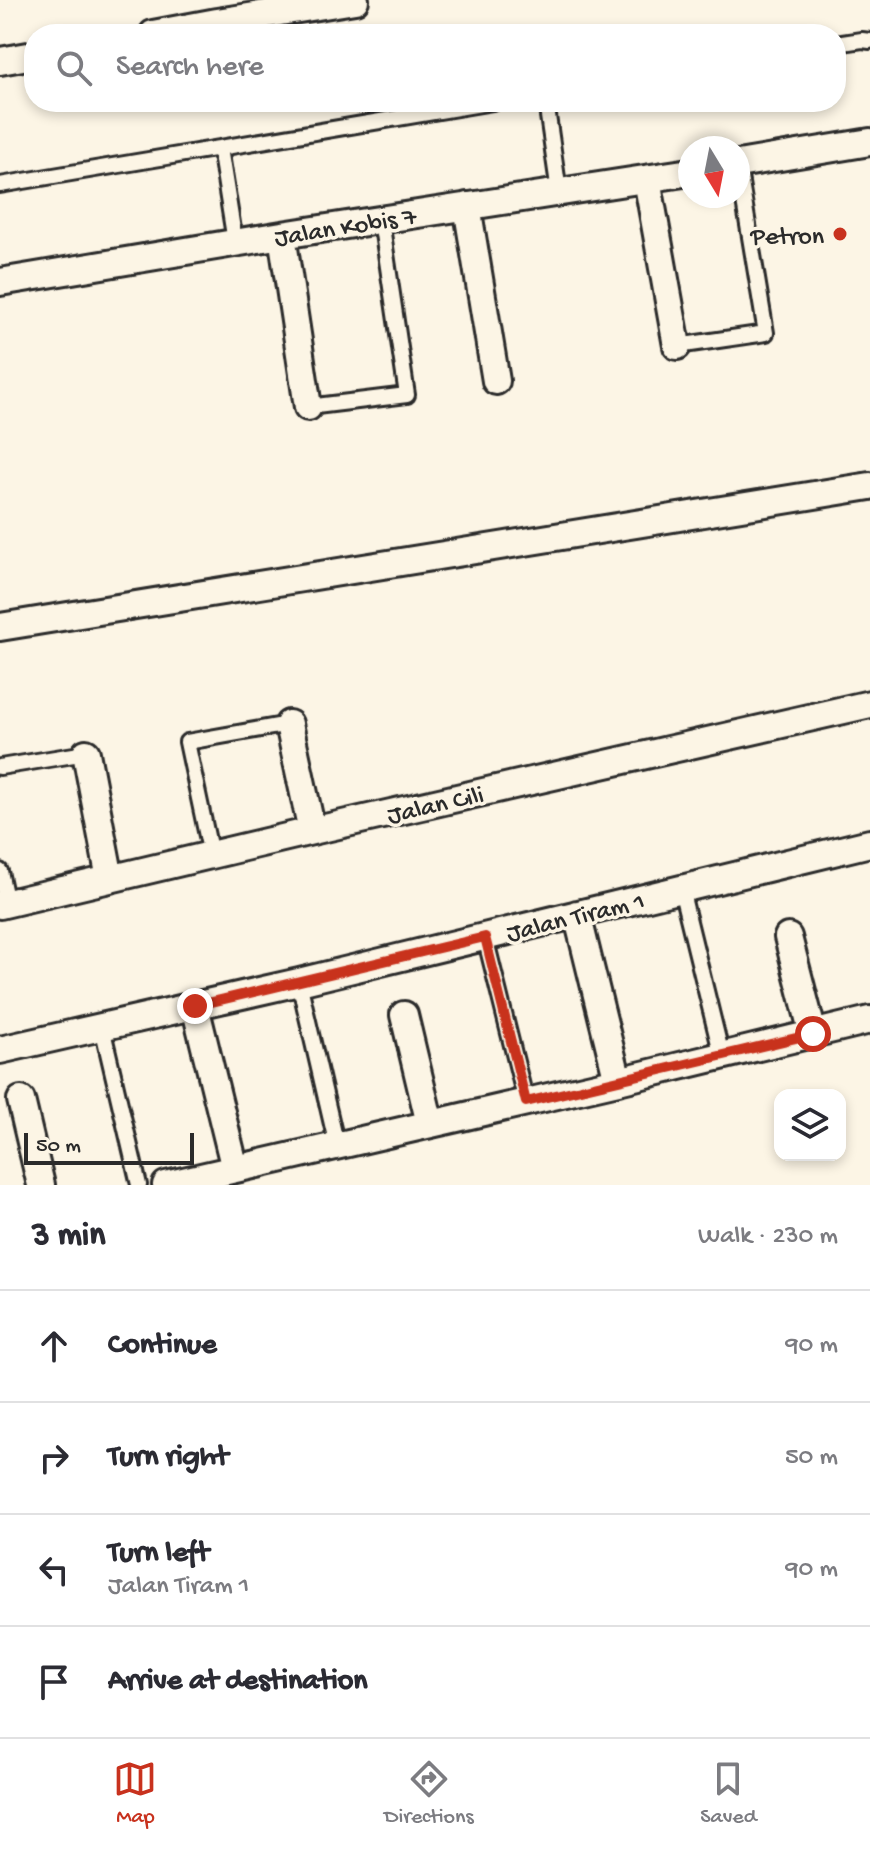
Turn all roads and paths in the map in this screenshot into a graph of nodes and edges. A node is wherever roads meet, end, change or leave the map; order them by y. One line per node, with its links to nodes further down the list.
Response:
1 (355, 0): 2 (street)
2 (206, 24)
3 (870, 41): 4 (lane)
4 (846, 42)
5 (24, 57): 6 (street)
6 (0, 61)
7 (434, 112): 10 (lane)
8 (547, 112): 15 (lane)
9 (870, 142): 11 (street)
10 (220, 148): 14 (lane); 20 (lane)
11 (750, 162)
12 (678, 174): 13 (street, Jalan Kobis 7)
13 (647, 179): 15 (street, Jalan Kobis 7); 22 (street)
14 (0, 185)
15 (559, 192): 16 (street, Jalan Kobis 7)
16 (467, 206): 18 (street, Jalan Kobis 7); 23 (street)
17 (745, 208): 22 (lane)
18 (381, 220): 19 (street, Jalan Kobis 7); 24 (lane)
19 (282, 235): 20 (street, Jalan Kobis 7); 24 (street)
20 (235, 242): 21 (street, Jalan Kobis 7)
21 (0, 282)
22 (677, 346)
23 (496, 381)
24 (308, 407)
25 (870, 486): 26 (street)
26 (0, 627)
27 (870, 704): 31 (street, Jalan Cili)
28 (289, 724): 31 (street); 33 (lane)
29 (86, 753): 30 (lane); 35 (street)
30 (0, 767)
31 (312, 831): 33 (street, Jalan Cili)
32 (870, 843): 36 (street, Jalan Tiram 1)
33 (211, 855): 35 (street, Jalan Cili)
34 (0, 871): 37 (lane)
35 (110, 879): 37 (street, Jalan Cili)
36 (681, 889): 38 (street, Jalan Tiram 1); 48 (lane)
37 (4, 904)
38 (577, 914): 39 (street, Jalan Tiram 1); 49 (street)
39 (485, 937): 41 (street, Jalan Tiram 1); 51 (lane)
40 (788, 937): 46 (street)
41 (299, 982): 42 (street, Jalan Tiram 1); 53 (lane)
42 (195, 1006): 45 (street, Jalan Tiram 1); 54 (street)
43 (404, 1015): 52 (street)
44 (870, 1020): 46 (street)
45 (102, 1027): 47 (street, Jalan Tiram 1); 56 (lane)
46 (813, 1034): 48 (street)
47 (0, 1050)
48 (722, 1056): 49 (street)
49 (618, 1081): 51 (street)
50 (21, 1100): 55 (street)
51 (526, 1102): 52 (street)
52 (430, 1124): 53 (street)
53 (337, 1146): 54 (street)
54 (235, 1169): 57 (street)
55 (41, 1185)
56 (139, 1185)
57 (166, 1185)

